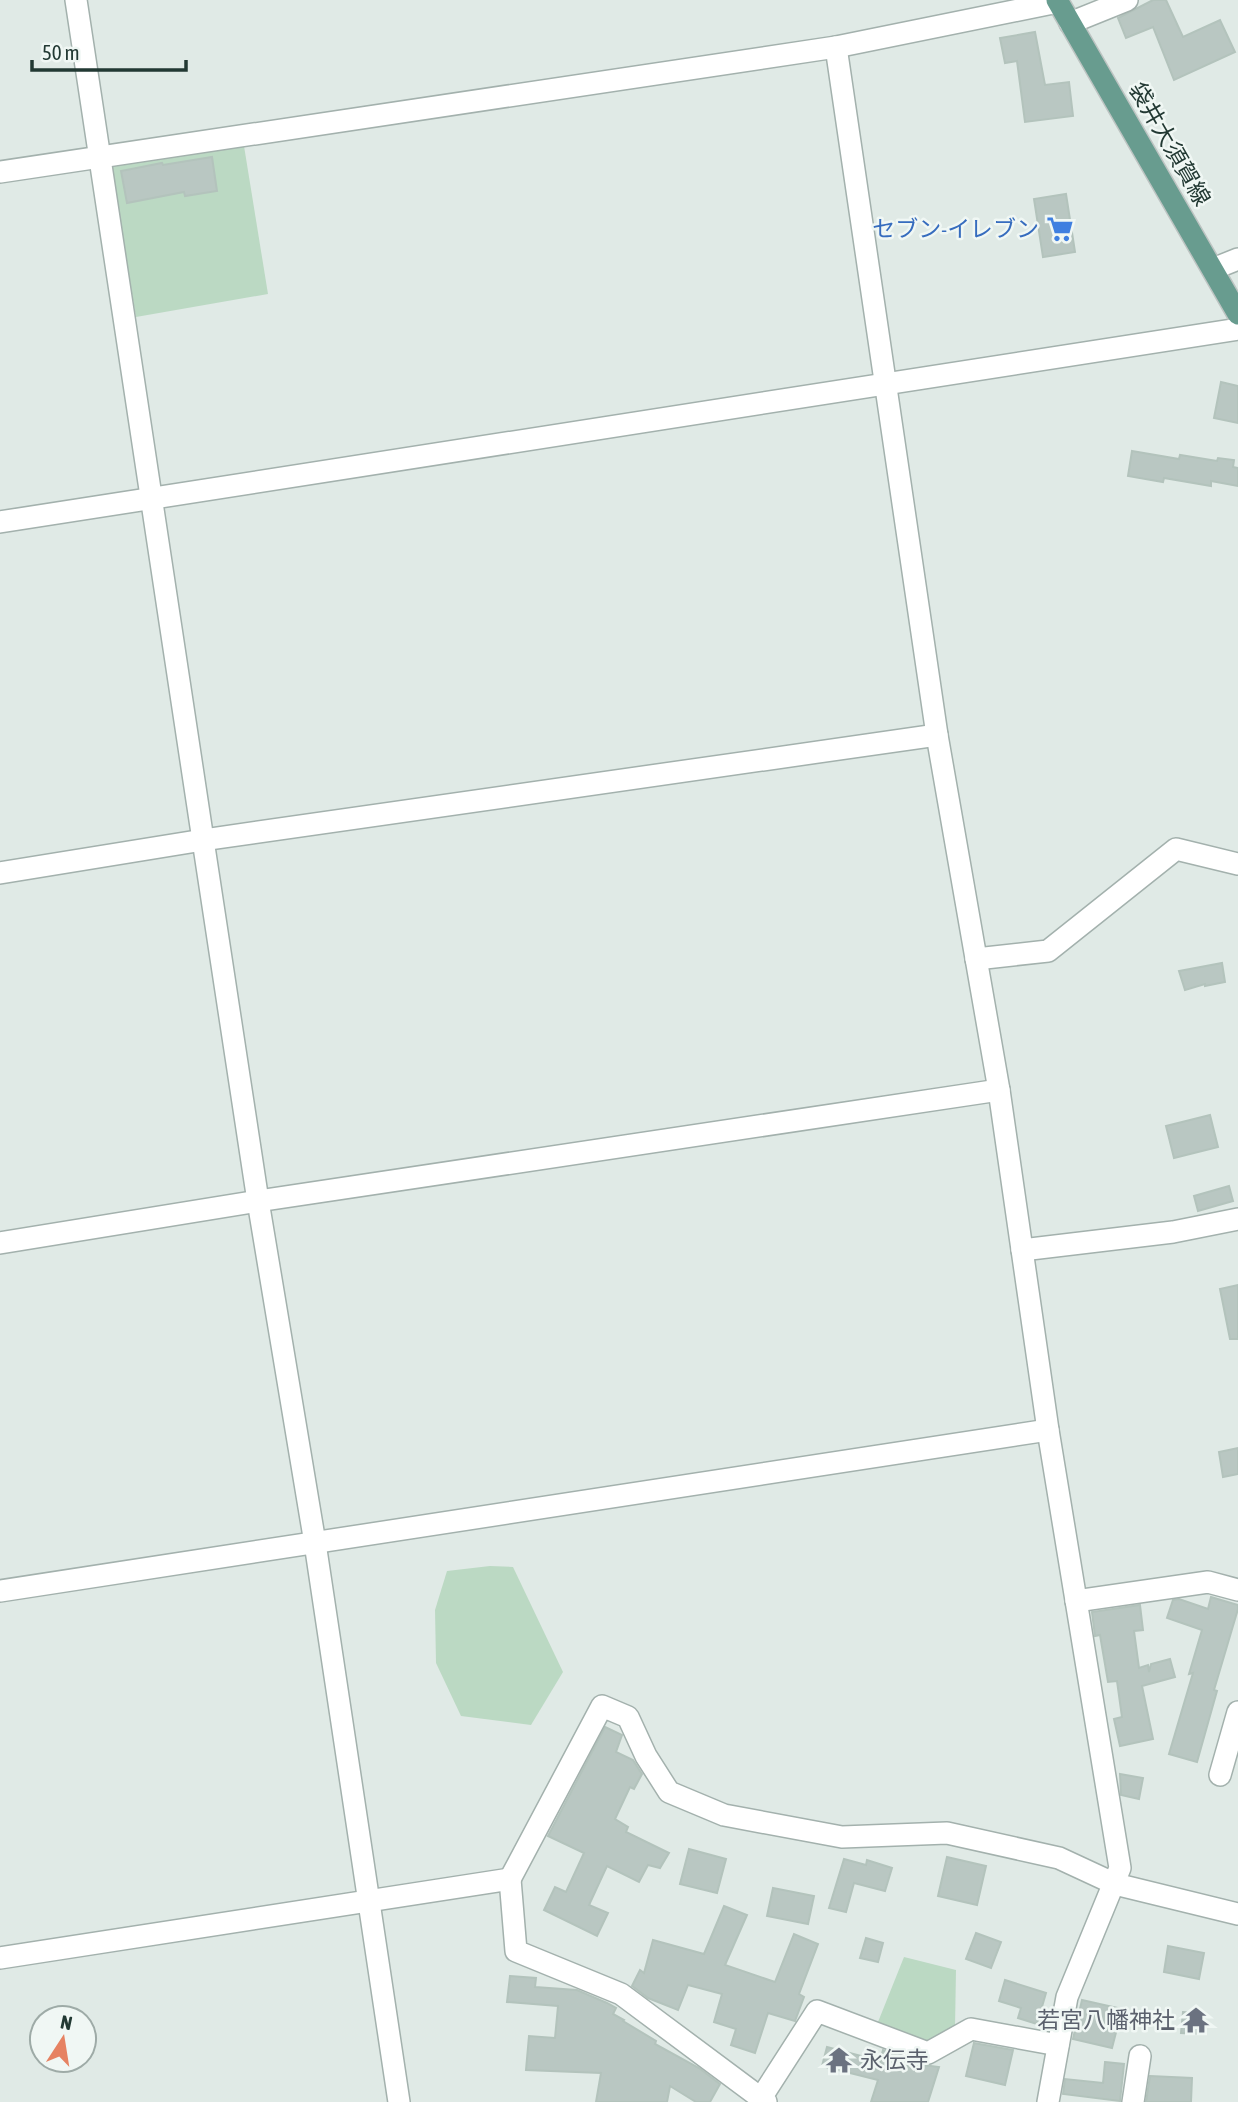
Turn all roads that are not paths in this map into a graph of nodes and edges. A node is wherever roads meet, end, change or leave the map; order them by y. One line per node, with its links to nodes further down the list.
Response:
1 (76, 0): 6 (street)
2 (1127, 0): 4 (street)
3 (1058, 1): 4 (main road, 袋井大須賀線); 5 (street)
4 (1070, 23): 9 (main road, 袋井大須賀線)
5 (836, 47): 6 (street); 12 (street)
6 (100, 156): 7 (street); 13 (street)
7 (0, 172)
8 (1238, 259): 9 (street)
9 (1213, 270): 10 (main road, 袋井大須賀線)
10 (1238, 314)
11 (1238, 329): 12 (street)
12 (886, 385): 13 (street); 15 (street)
13 (151, 500): 14 (street); 16 (street)
14 (0, 522)
15 (937, 735): 16 (street); 19 (street)
16 (203, 840): 18 (street); 21 (street)
17 (1238, 864): 19 (street)
18 (0, 873)
19 (976, 959): 20 (street)
20 (999, 1090): 21 (street); 24 (street)
21 (258, 1201): 23 (street); 26 (street)
22 (1238, 1219): 24 (street)
23 (0, 1243)
24 (1022, 1250): 25 (street)
25 (1048, 1430): 26 (street); 29 (street)
26 (315, 1543): 28 (street); 34 (street)
27 (1238, 1590): 29 (street)
28 (0, 1591)
29 (1076, 1601): 33 (street)
30 (1238, 1713): 31 (street)
31 (1220, 1775)
32 (510, 1879): 33 (street); 34 (street); 39 (street)
33 (1115, 1884): 35 (street); 37 (street)
34 (370, 1900): 36 (street); 40 (street)
35 (1238, 1914)
36 (0, 1958)
37 (1058, 2045): 39 (street); 41 (street)
38 (1140, 2056): 42 (street)
39 (764, 2100)
40 (399, 2102)
41 (1048, 2102)
42 (1133, 2102)

